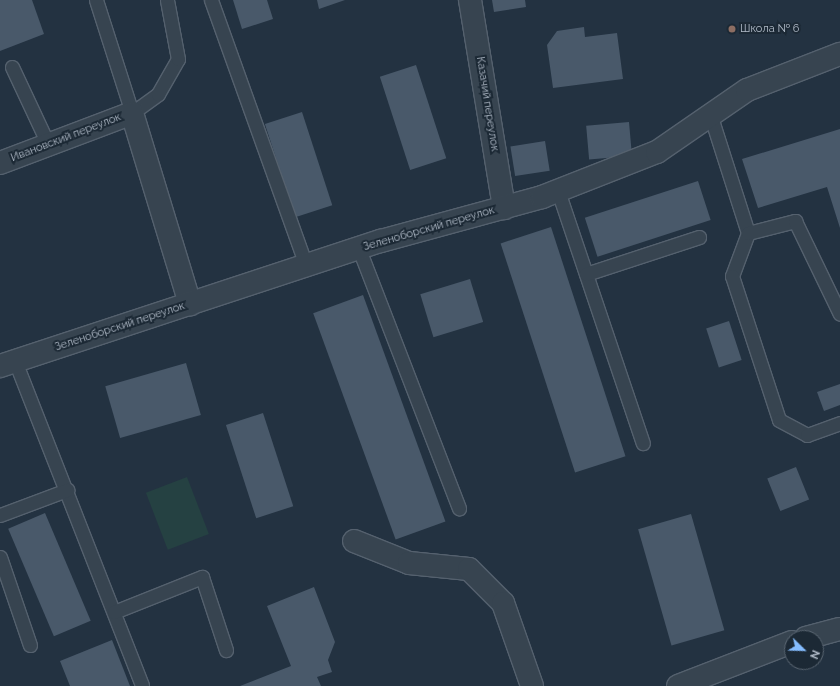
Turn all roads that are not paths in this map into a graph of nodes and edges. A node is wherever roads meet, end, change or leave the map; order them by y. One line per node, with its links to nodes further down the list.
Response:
1 (96, 0): 7 (lane)
2 (167, 0): 7 (lane)
3 (211, 0): 16 (lane)
4 (470, 0): 12 (street, Казачий переулок)
5 (840, 54): 8 (street, Зеленоборский переулок)
6 (12, 67): 9 (lane)
7 (132, 113): 9 (street, Ивановский переулок); 18 (street)
8 (711, 117): 11 (street, Зеленоборский переулок); 13 (lane)
9 (48, 144): 10 (street, Ивановский переулок)
10 (0, 163)
11 (558, 191): 12 (street, Зеленоборский переулок); 17 (lane)
12 (504, 208): 15 (street, Зеленоборский переулок)
13 (748, 233): 19 (lane); 21 (lane)
14 (699, 237): 17 (lane)
15 (359, 249): 16 (street, Зеленоборский переулок); 24 (lane)
16 (306, 266): 18 (street, Зеленоборский переулок)
17 (586, 274): 22 (lane)
18 (190, 304): 20 (street, Зеленоборский переулок)
19 (840, 314)
20 (8, 363): 23 (lane)
21 (840, 423)
22 (643, 443)
23 (67, 490): 25 (lane); 28 (lane)
24 (458, 508)
25 (0, 515)
26 (354, 542): 35 (street)
27 (0, 557): 31 (lane)
28 (114, 612): 33 (lane); 34 (lane)
29 (840, 629): 30 (street)
30 (824, 633)
31 (30, 645)
32 (784, 645): 36 (street)
33 (226, 650)
34 (142, 685)
35 (532, 686)
36 (678, 686)

